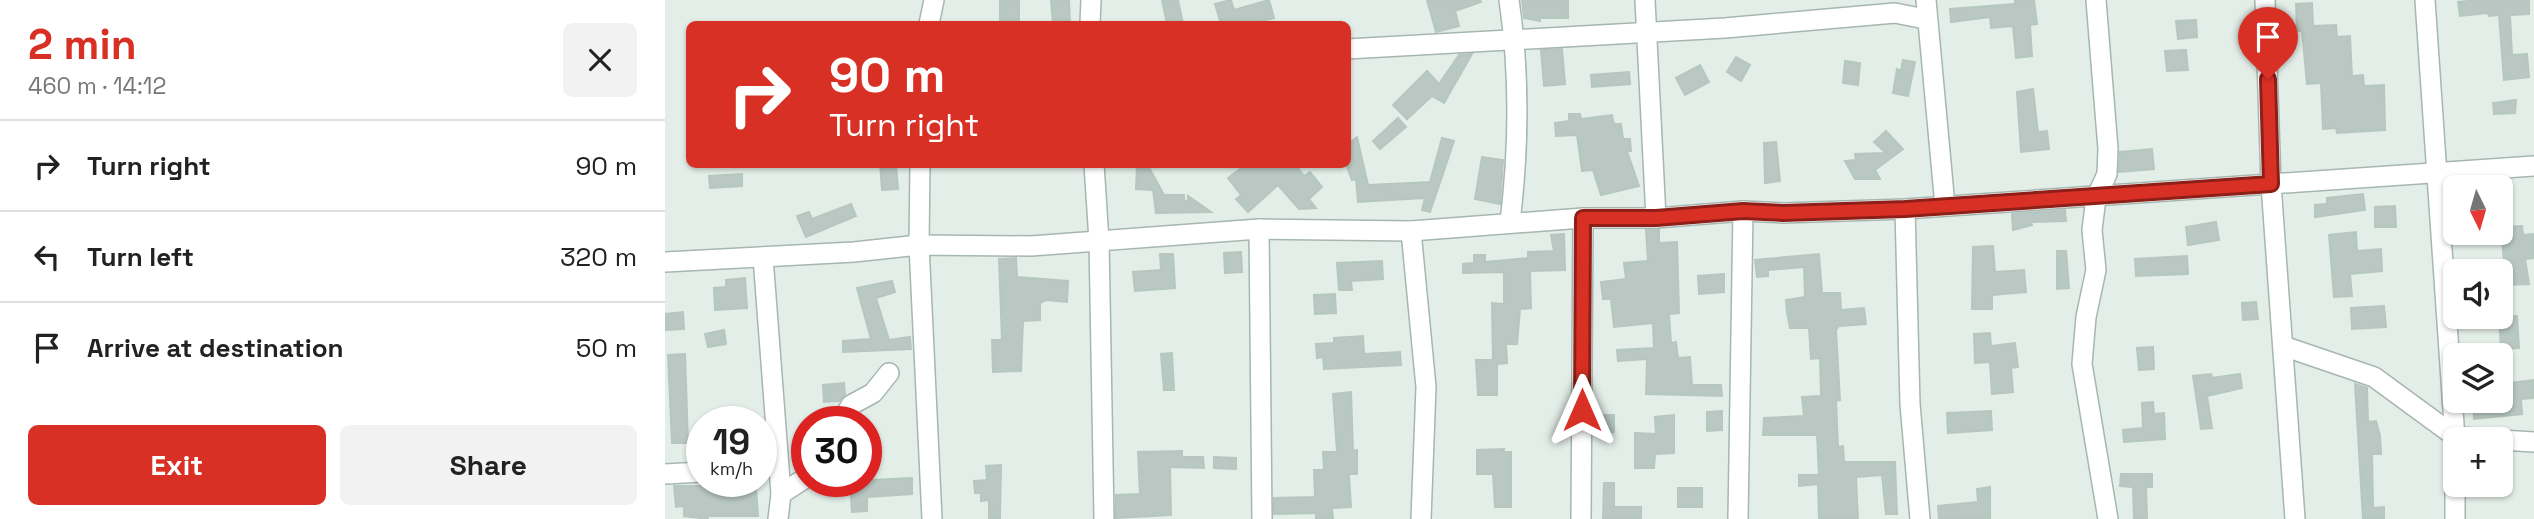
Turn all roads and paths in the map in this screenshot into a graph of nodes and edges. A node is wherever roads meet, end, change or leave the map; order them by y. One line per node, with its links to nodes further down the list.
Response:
1 (934, 0): 9 (street)
2 (1091, 0): 10 (street)
3 (1509, 0): 12 (street)
4 (1645, 0): 11 (street)
5 (2096, 0): 19 (street)
6 (2265, 0): 18 (street)
7 (2425, 0): 17 (street)
8 (1926, 10): 11 (street); 20 (street)
9 (930, 21)
10 (1090, 21)
11 (1645, 32): 12 (street); 24 (street)
12 (1515, 41): 13 (street); 25 (street)
13 (1351, 49)
14 (2534, 166): 17 (street)
15 (920, 168): 29 (street)
16 (1094, 168): 28 (street)
17 (2435, 173): 18 (street); 36 (street)
18 (2271, 184): 19 (street); 32 (street)
19 (2096, 198): 20 (street); 54 (street)
20 (1945, 206): 21 (street)
21 (1905, 209): 22 (street); 53 (street)
22 (1743, 211): 24 (street); 52 (street)
23 (1583, 218): 24 (street); 25 (street); 51 (street)
24 (1656, 218)
25 (1510, 222): 27 (street)
26 (1259, 229): 27 (street); 28 (street); 49 (street)
27 (1411, 231): 50 (street)
28 (1099, 241): 29 (street); 48 (street)
29 (919, 245): 30 (street); 47 (street)
30 (763, 257): 31 (street); 34 (street)
31 (665, 262)
32 (2283, 346): 37 (street); 55 (street)
33 (889, 373): 35 (street)
34 (768, 406)
35 (850, 406)
36 (2454, 427)
37 (2443, 429)
38 (2513, 441): 39 (street)
39 (2534, 442)
40 (686, 473): 41 (street)
41 (665, 474)
42 (777, 484): 44 (street)
43 (791, 487): 44 (street)
44 (781, 494): 46 (street)
45 (2455, 497): 56 (street)
46 (778, 519)
47 (932, 519)
48 (1104, 519)
49 (1262, 519)
50 (1421, 519)
51 (1581, 519)
52 (1738, 519)
53 (1920, 519)
54 (2108, 519)
55 (2295, 519)
56 (2455, 519)

